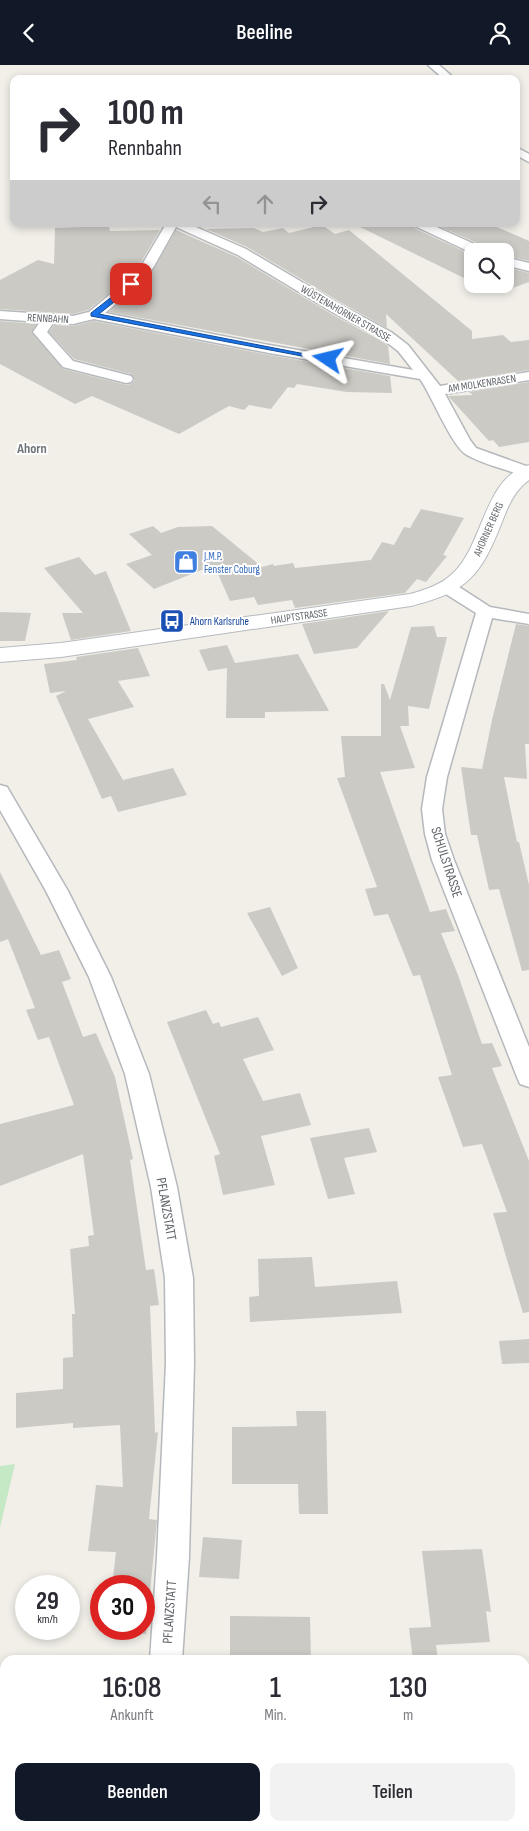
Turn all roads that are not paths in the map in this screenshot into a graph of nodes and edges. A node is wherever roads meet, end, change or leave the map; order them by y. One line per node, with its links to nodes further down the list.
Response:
1 (433, 65): 2 (street)
2 (445, 75)
3 (170, 227): 10 (street)
4 (186, 227): 12 (street, WÜSTENAHORNER STRASSE)
5 (427, 227): 6 (street)
6 (464, 244)
7 (514, 263): 8 (street)
8 (529, 267)
9 (0, 315): 11 (street, RENNBAHN)
10 (94, 315): 11 (street, RENNBAHN); 12 (street)
11 (49, 319): 14 (street)
12 (424, 376): 15 (street, WÜSTENAHORNER STRASSE)
13 (529, 376): 15 (street, AM MOLKENRASEN)
14 (126, 379)
15 (436, 391): 16 (street, WÜSTENAHORNER STRASSE)
16 (528, 471): 17 (street, AHORNER BERG)
17 (447, 587): 18 (street); 20 (street, HAUPTSTRASSE)
18 (485, 611): 19 (street); 22 (street, SCHULSTRASSE)
19 (529, 619)
20 (0, 655)
21 (0, 792): 23 (street, PFLANZSTATT)
22 (529, 1077)
23 (166, 1655)

